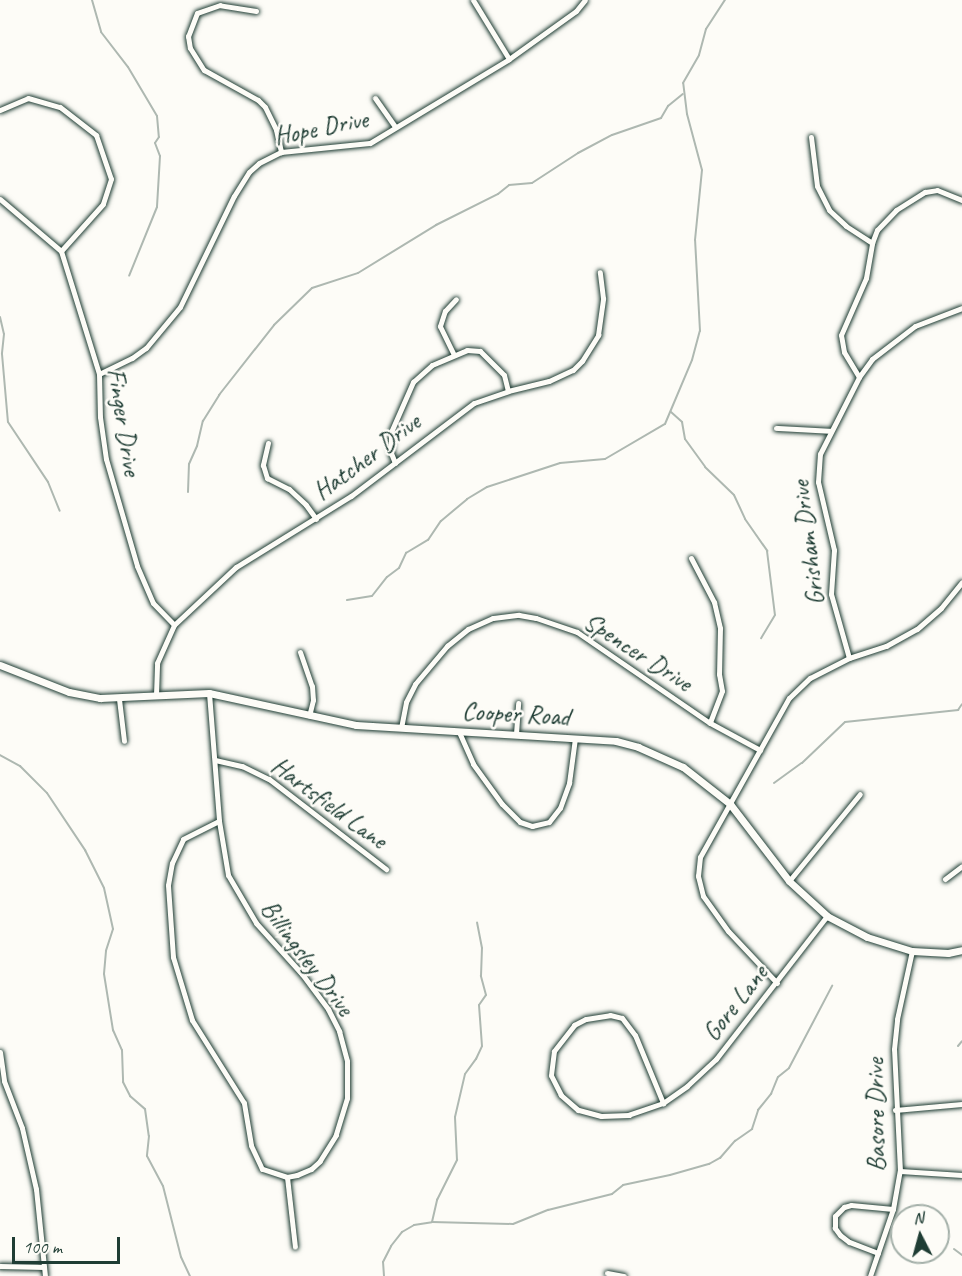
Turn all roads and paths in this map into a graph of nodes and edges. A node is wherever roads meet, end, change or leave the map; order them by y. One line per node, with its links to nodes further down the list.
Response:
1 (473, 0): 4 (street)
2 (585, 0): 4 (street, Hope Drive)
3 (256, 11): 9 (street)
4 (509, 59): 7 (street, Hope Drive)
5 (375, 98): 7 (street)
6 (0, 110): 13 (street)
7 (395, 127): 9 (street, Hope Drive)
8 (811, 137): 12 (street)
9 (281, 152): 18 (street, Hope Drive)
10 (0, 199): 13 (street)
11 (962, 200): 12 (street)
12 (872, 243): 19 (street)
13 (61, 251): 18 (street, Finger Drive)
14 (600, 272): 20 (street, Hatcher Drive)
15 (456, 299): 17 (street)
16 (962, 308): 19 (street, Grisham Drive)
17 (453, 355): 20 (street); 24 (street)
18 (99, 374): 28 (street, Finger Drive)
19 (859, 377): 22 (street, Grisham Drive)
20 (508, 391): 24 (street, Hatcher Drive)
21 (776, 428): 22 (street)
22 (831, 431): 30 (street, Grisham Drive)
23 (268, 443): 25 (street)
24 (395, 463): 25 (street, Hatcher Drive)
25 (316, 519): 28 (street, Hatcher Drive)
26 (691, 558): 37 (street)
27 (962, 582): 30 (street)
28 (174, 625): 33 (street, Hatcher Drive)
29 (300, 652): 36 (street)
30 (849, 658): 43 (street)
31 (0, 665): 34 (street, Cooper Road)
32 (210, 693): 33 (street, Cooper Road); 36 (street, Cooper Road); 44 (street, Billingsley Drive)
33 (156, 695): 34 (street, Cooper Road)
34 (119, 699): 42 (street)
35 (518, 703): 40 (street)
36 (309, 716): 38 (street, Cooper Road)
37 (710, 723): 38 (street, Spencer Drive); 43 (street, Spencer Drive)
38 (400, 729): 39 (street, Cooper Road)
39 (459, 732): 40 (street, Cooper Road); 41 (street)
40 (516, 734): 41 (street, Cooper Road)
41 (575, 738): 46 (street, Cooper Road)
42 (124, 741)
43 (760, 750): 46 (street)
44 (215, 760): 47 (street, Billingsley Drive); 49 (street, Hartsfield Lane)
45 (860, 794): 51 (street)
46 (730, 804): 51 (street, Cooper Road); 55 (street)
47 (219, 821): 63 (street); 63 (street, Billingsley Drive)
48 (962, 866): 50 (street)
49 (386, 869)
50 (945, 879)
51 (789, 881): 52 (street, Cooper Road)
52 (827, 916): 54 (street, Cooper Road); 55 (street, Gore Lane)
53 (962, 950): 54 (street, Cooper Road)
54 (912, 951): 60 (street, Basore Drive)
55 (777, 983): 58 (street, Gore Lane)
56 (0, 1052): 57 (street)
57 (2, 1082): 70 (street)
58 (663, 1103): 58 (street, Gore Lane)
59 (962, 1104): 60 (street)
60 (895, 1110): 61 (street, Basore Drive)
61 (900, 1172): 62 (street); 64 (street, Basore Drive)
62 (962, 1175)
63 (286, 1177): 67 (street)
64 (894, 1204)
65 (890, 1209): 68 (street)
66 (890, 1218): 68 (street, Basore Drive)
67 (295, 1247)
68 (878, 1253): 74 (street, Basore Drive)
69 (0, 1266): 70 (street)
70 (44, 1267): 72 (street)
71 (607, 1273): 73 (street)
72 (45, 1276)
73 (624, 1276)
74 (870, 1276)

